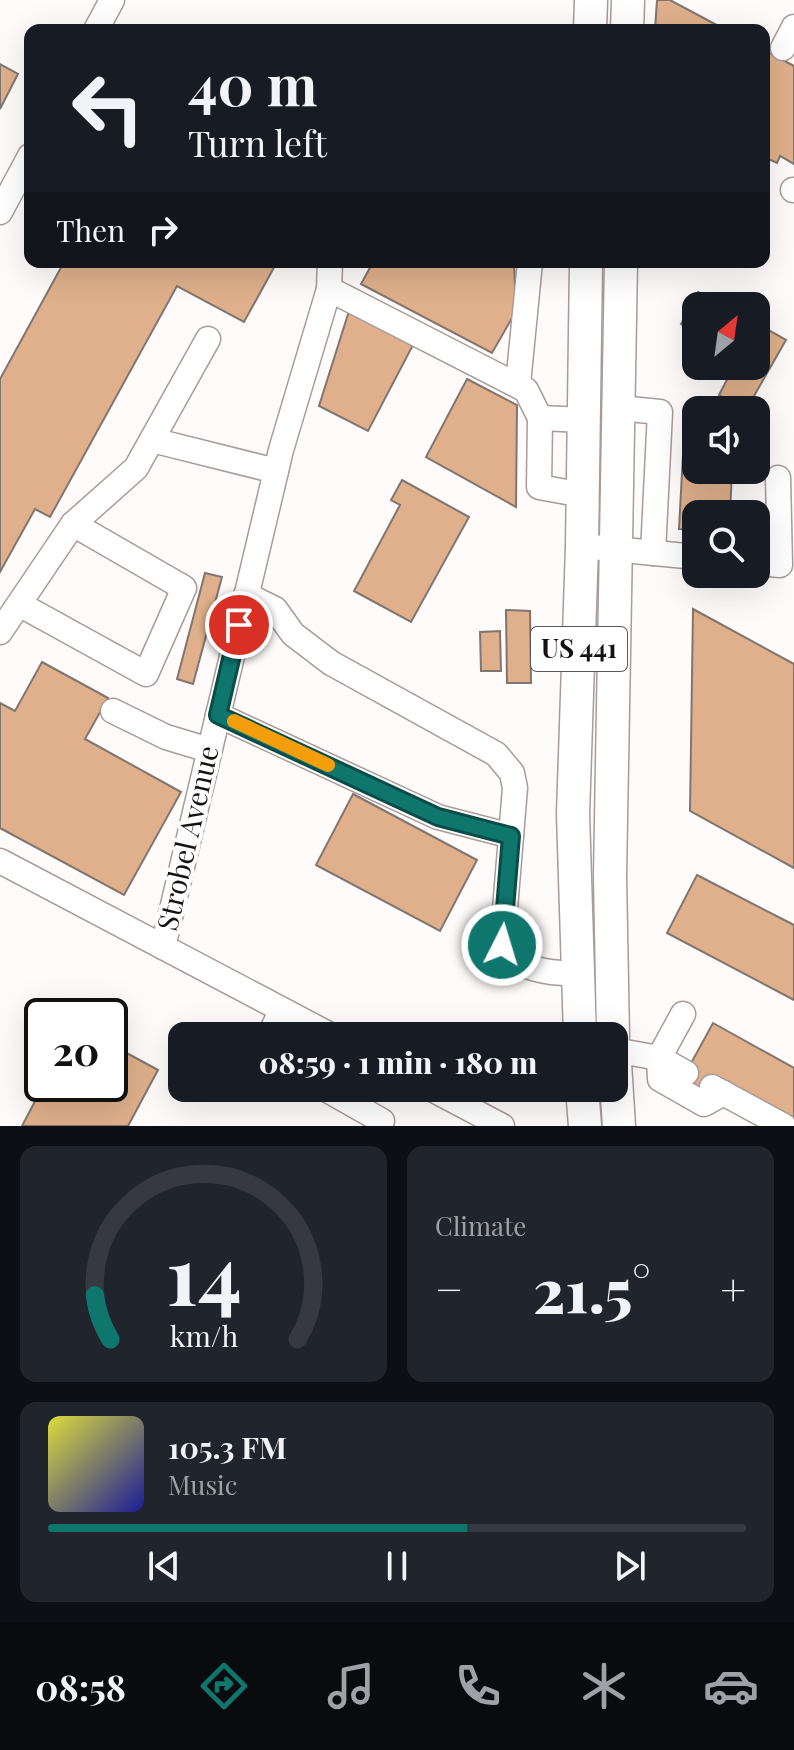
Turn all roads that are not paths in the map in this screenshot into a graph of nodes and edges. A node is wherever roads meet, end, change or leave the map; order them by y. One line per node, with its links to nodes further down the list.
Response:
1 (112, 0): 4 (street)
2 (591, 0): 5 (main road)
3 (628, 0): 6 (main road)
4 (99, 24)
5 (590, 24)
6 (627, 24)
7 (24, 167): 8 (street)
8 (0, 212)
9 (330, 268): 13 (street, Strobel Avenue)
10 (529, 268): 15 (street)
11 (586, 268): 18 (main road, US 441)
12 (621, 268): 16 (main road, US 441)
13 (329, 289): 15 (street); 20 (street, Strobel Avenue)
14 (208, 339): 19 (street)
15 (518, 384): 17 (street)
16 (619, 408): 25 (main road, US 441); 26 (street)
17 (540, 418): 18 (street); 22 (street)
18 (584, 420): 22 (main road, US 441)
19 (152, 440): 20 (street); 23 (street)
20 (278, 460): 29 (street, Strobel Avenue)
21 (778, 478): 28 (street)
22 (583, 495): 24 (main road, US 441)
23 (73, 524): 30 (street); 30 (street)
24 (582, 546): 25 (street); 38 (main road, US 441)
25 (617, 550): 26 (street); 44 (main road, US 441)
26 (653, 553): 27 (street)
27 (682, 556)
28 (770, 564)
29 (246, 595): 33 (street, Strobel Avenue); 35 (street)
30 (19, 604): 31 (street)
31 (0, 632)
32 (113, 711): 34 (street)
33 (218, 715): 34 (street, Strobel Avenue); 35 (street)
34 (209, 750): 37 (street, Strobel Avenue)
35 (511, 836): 38 (street)
36 (0, 861): 37 (street)
37 (163, 947): 39 (street)
38 (578, 973): 43 (main road, US 441)
39 (282, 1010): 41 (street); 42 (street)
40 (683, 1014): 46 (street)
41 (276, 1022)
42 (305, 1022)
43 (580, 1022)
44 (613, 1022)
45 (628, 1051): 46 (street)
46 (659, 1058): 47 (street); 56 (street)
47 (686, 1073)
48 (349, 1102): 52 (street)
49 (457, 1102): 53 (street)
50 (583, 1102): 54 (main road)
51 (617, 1102): 55 (main road)
52 (382, 1121)
53 (502, 1126)
54 (585, 1126)
55 (619, 1126)
56 (784, 1126)

